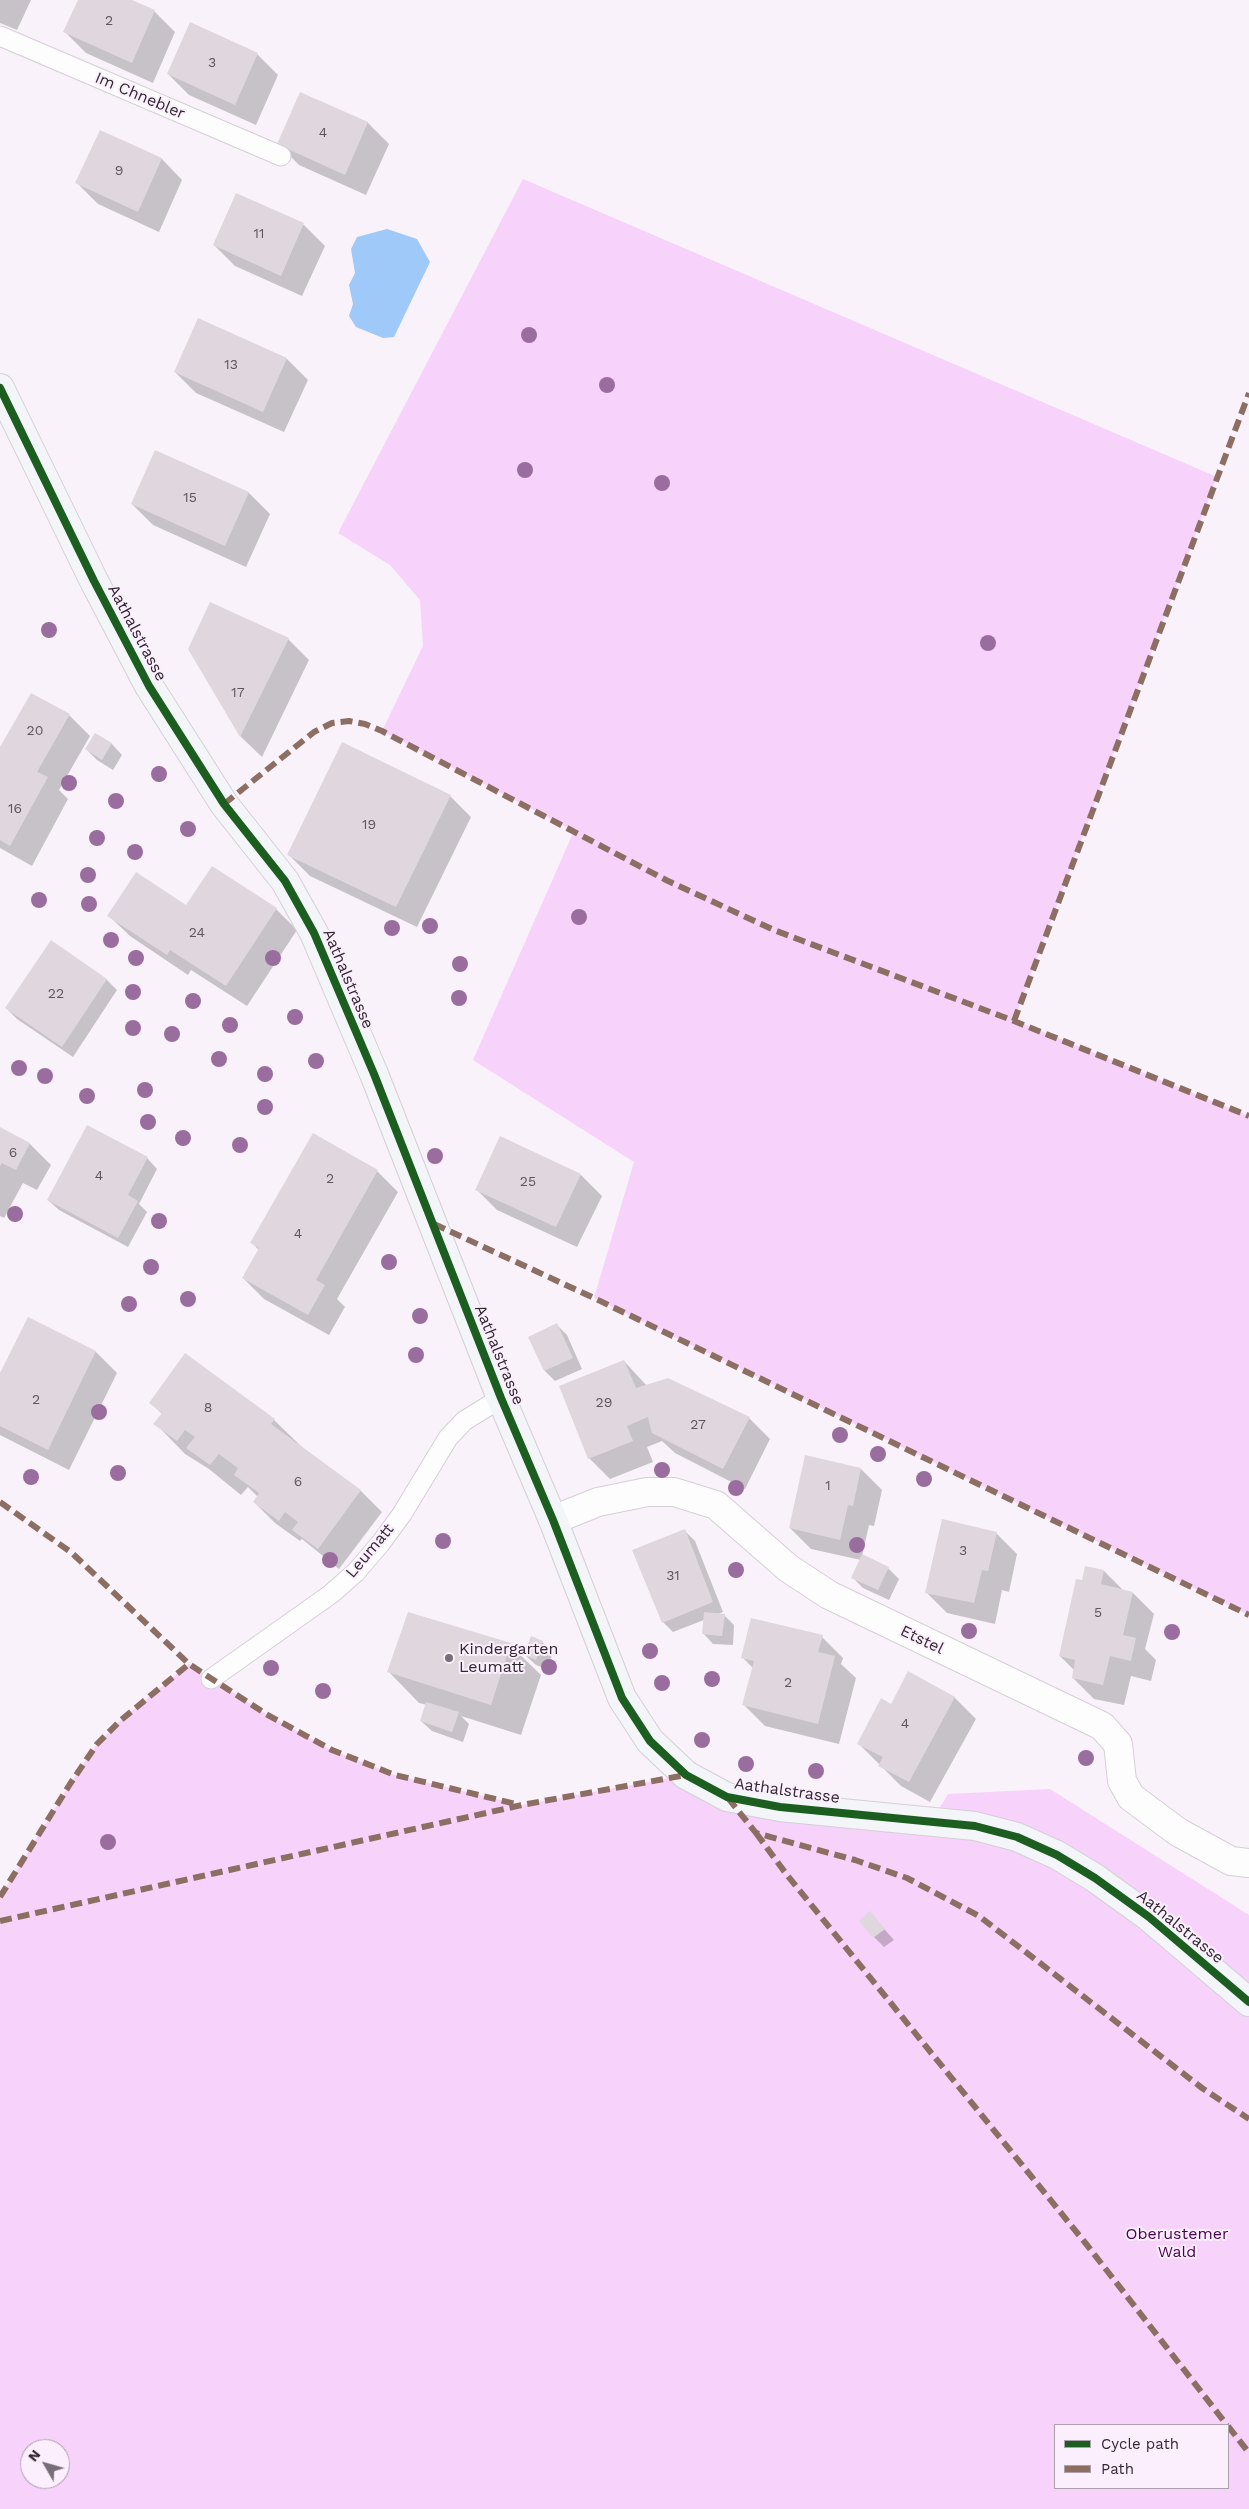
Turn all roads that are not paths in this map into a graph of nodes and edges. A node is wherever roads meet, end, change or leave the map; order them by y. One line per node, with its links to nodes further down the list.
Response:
1 (0, 36): 2 (lane, Im Chnebler)
2 (281, 156)
3 (0, 388): 4 (street, Aathalstrasse)
4 (501, 1398): 5 (street, Aathalstrasse); 6 (lane, Leumatt)
5 (553, 1520): 7 (street, Etstel); 8 (street, Aathalstrasse)
6 (211, 1679)
7 (1249, 1863)
8 (1249, 2002)

